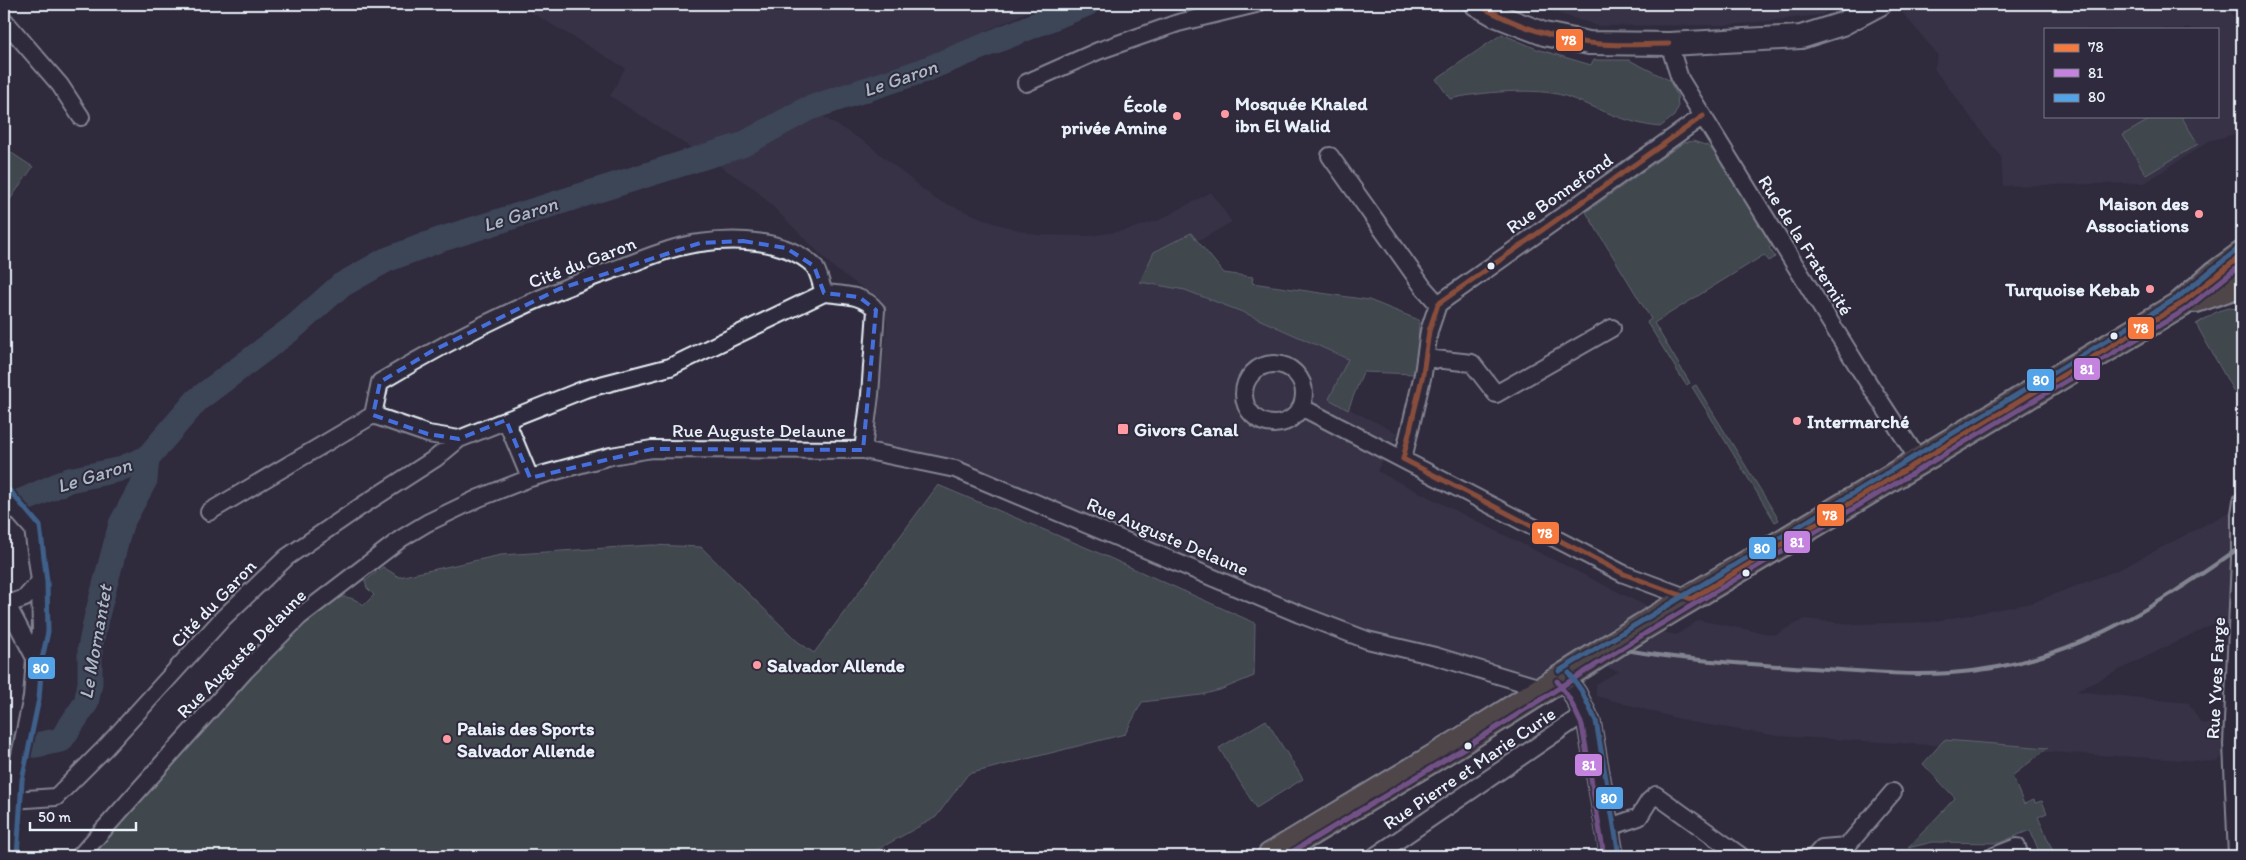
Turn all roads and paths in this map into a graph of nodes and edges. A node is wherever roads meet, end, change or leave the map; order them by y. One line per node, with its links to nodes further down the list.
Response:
1 (1256, 4): 6 (street)
2 (1476, 4): 5 (street)
3 (1880, 4): 5 (street)
4 (4, 20): 8 (street)
5 (1669, 44): 7 (street, Rue de la Fraternité)
6 (1026, 83)
7 (1703, 116): 13 (street, Rue Bonnefond); 23 (street, Rue de la Fraternité)
8 (82, 117)
9 (1330, 156): 13 (street)
10 (2242, 255): 14 (main road)
11 (2242, 281): 14 (main road)
12 (824, 293): 18 (street, Cité du Garon); 19 (street, Cité du Garon); 21 (street)
13 (1438, 304): 16 (street)
14 (2181, 304): 23 (main road)
15 (1612, 328): 16 (street)
16 (1425, 358): 22 (street)
17 (1303, 408): 22 (street)
18 (373, 415): 20 (street); 27 (street)
19 (506, 420): 20 (street, Cité du Garon); 24 (street)
20 (460, 440): 35 (street, Cité du Garon)
21 (863, 450): 24 (street, Rue Auguste Delaune); 32 (street, Rue Auguste Delaune)
22 (1403, 459): 29 (street)
23 (1920, 462): 29 (main road)
24 (530, 478): 38 (street, Rue Auguste Delaune)
25 (4, 496): 28 (street)
26 (2242, 501): 46 (street, Rue Yves Farge)
27 (210, 512)
28 (40, 581): 30 (street); 31 (street)
29 (1691, 599): 32 (main road)
30 (6, 602): 31 (street)
31 (35, 658): 35 (street)
32 (1554, 683): 33 (street); 39 (main road)
33 (1585, 713): 36 (street); 40 (street, Rue Pierre et Marie Curie)
34 (1893, 792): 43 (street)
35 (12, 800): 37 (street)
36 (1607, 828): 41 (street); 42 (street)
37 (10, 856)
38 (80, 856)
39 (1271, 856)
40 (1375, 856)
41 (1612, 856)
42 (1741, 856)
43 (1815, 856)
44 (1994, 856): 45 (street)
45 (2020, 856)
46 (2237, 856)

